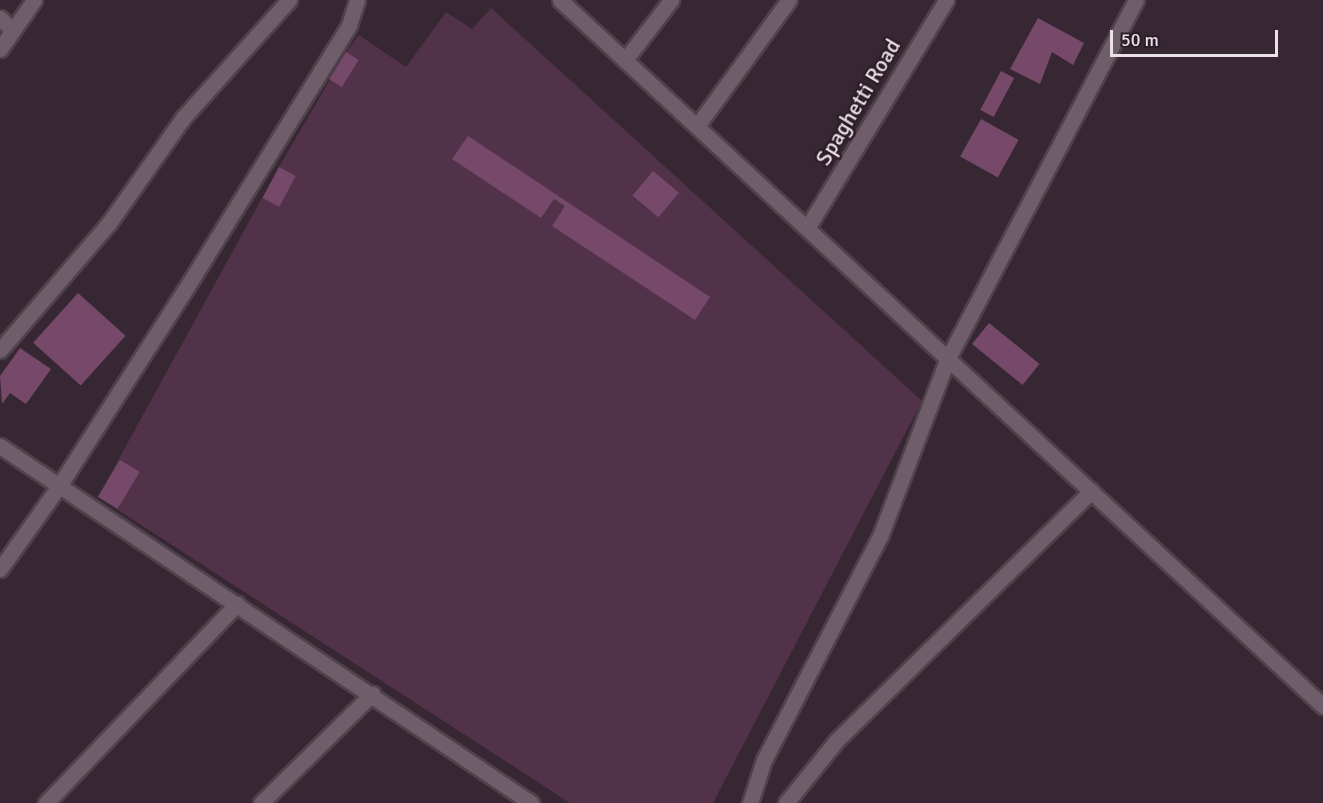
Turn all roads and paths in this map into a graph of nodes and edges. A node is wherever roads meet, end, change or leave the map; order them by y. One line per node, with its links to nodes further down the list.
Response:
1 (34, 0): 10 (street)
2 (289, 0): 15 (street)
3 (357, 0): 18 (street)
4 (560, 0): 12 (street)
5 (670, 0): 12 (street)
6 (789, 0): 13 (street)
7 (946, 0): 14 (street, Spaghetti Road)
8 (1136, 0): 16 (street)
9 (0, 18): 10 (street)
10 (13, 31): 11 (street)
11 (0, 49)
12 (625, 60): 13 (street)
13 (697, 126): 14 (street)
14 (807, 228): 16 (street)
15 (0, 350)
16 (948, 358): 19 (street); 27 (street)
17 (0, 446): 18 (street)
18 (59, 486): 20 (street); 21 (street)
19 (1091, 491): 23 (street); 28 (street)
20 (0, 569)
21 (237, 604): 22 (street); 24 (street)
22 (372, 694): 25 (street); 26 (street)
23 (1323, 706)
24 (46, 803)
25 (261, 803)
26 (531, 803)
27 (750, 803)
28 (786, 803)

